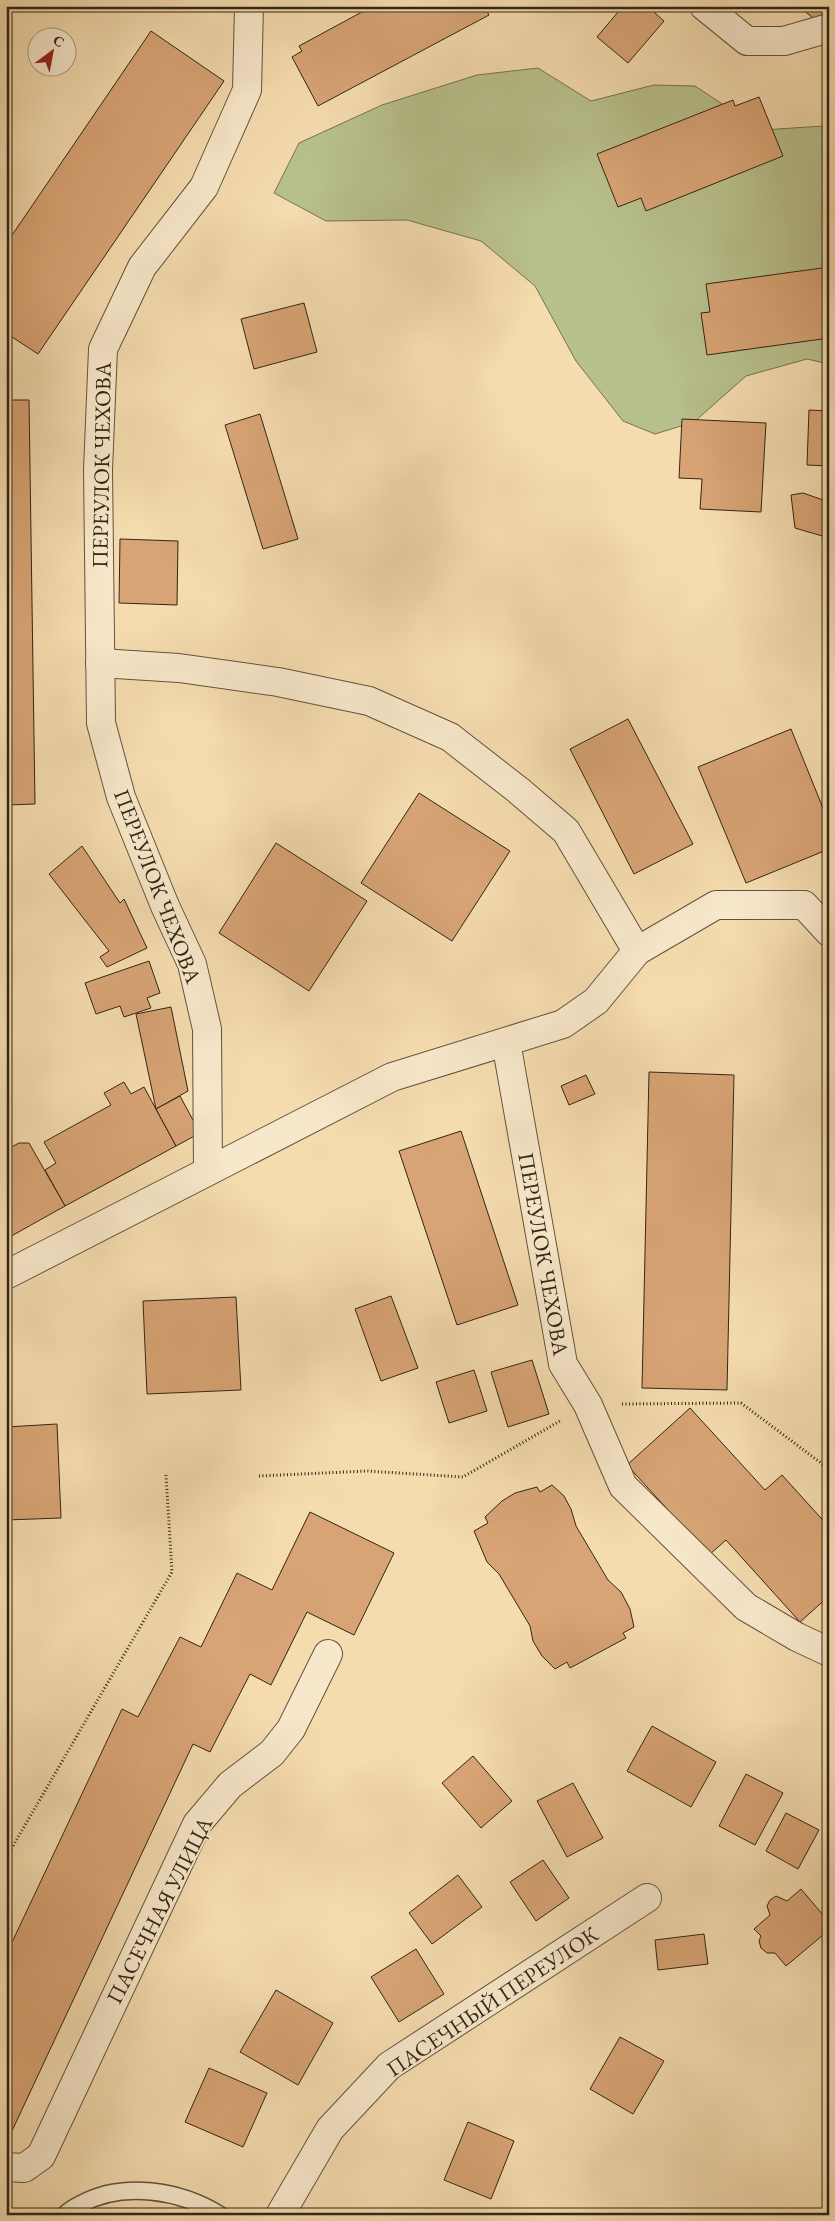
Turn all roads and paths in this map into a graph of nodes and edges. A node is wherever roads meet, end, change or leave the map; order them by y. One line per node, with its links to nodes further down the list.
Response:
1 (249, 6): 4 (street, ПЕРЕУЛОК ЧЕХОВА)
2 (704, 6): 3 (street)
3 (829, 28)
4 (100, 663): 6 (street); 8 (street, ПЕРЕУЛОК ЧЕХОВА)
5 (829, 932): 6 (street)
6 (637, 951): 7 (street)
7 (506, 1042): 8 (street); 10 (street, ПЕРЕУЛОК ЧЕХОВА)
8 (208, 1171): 9 (street)
9 (6, 1275)
10 (588, 1405): 11 (path); 13 (path); 14 (street, ПЕРЕУЛОК ЧЕХОВА)
11 (829, 1469)
12 (166, 1475): 16 (path)
13 (259, 1476)
14 (829, 1652)
15 (328, 1654): 18 (street, ПАСЕЧНАЯ УЛИЦА)
16 (6, 1858)
17 (648, 1898): 21 (street, ПАСЕЧНЫЙ ПЕРЕУЛОК)
18 (6, 2167)
19 (65, 2215): 20 (lane)
20 (220, 2215)
21 (280, 2215)

